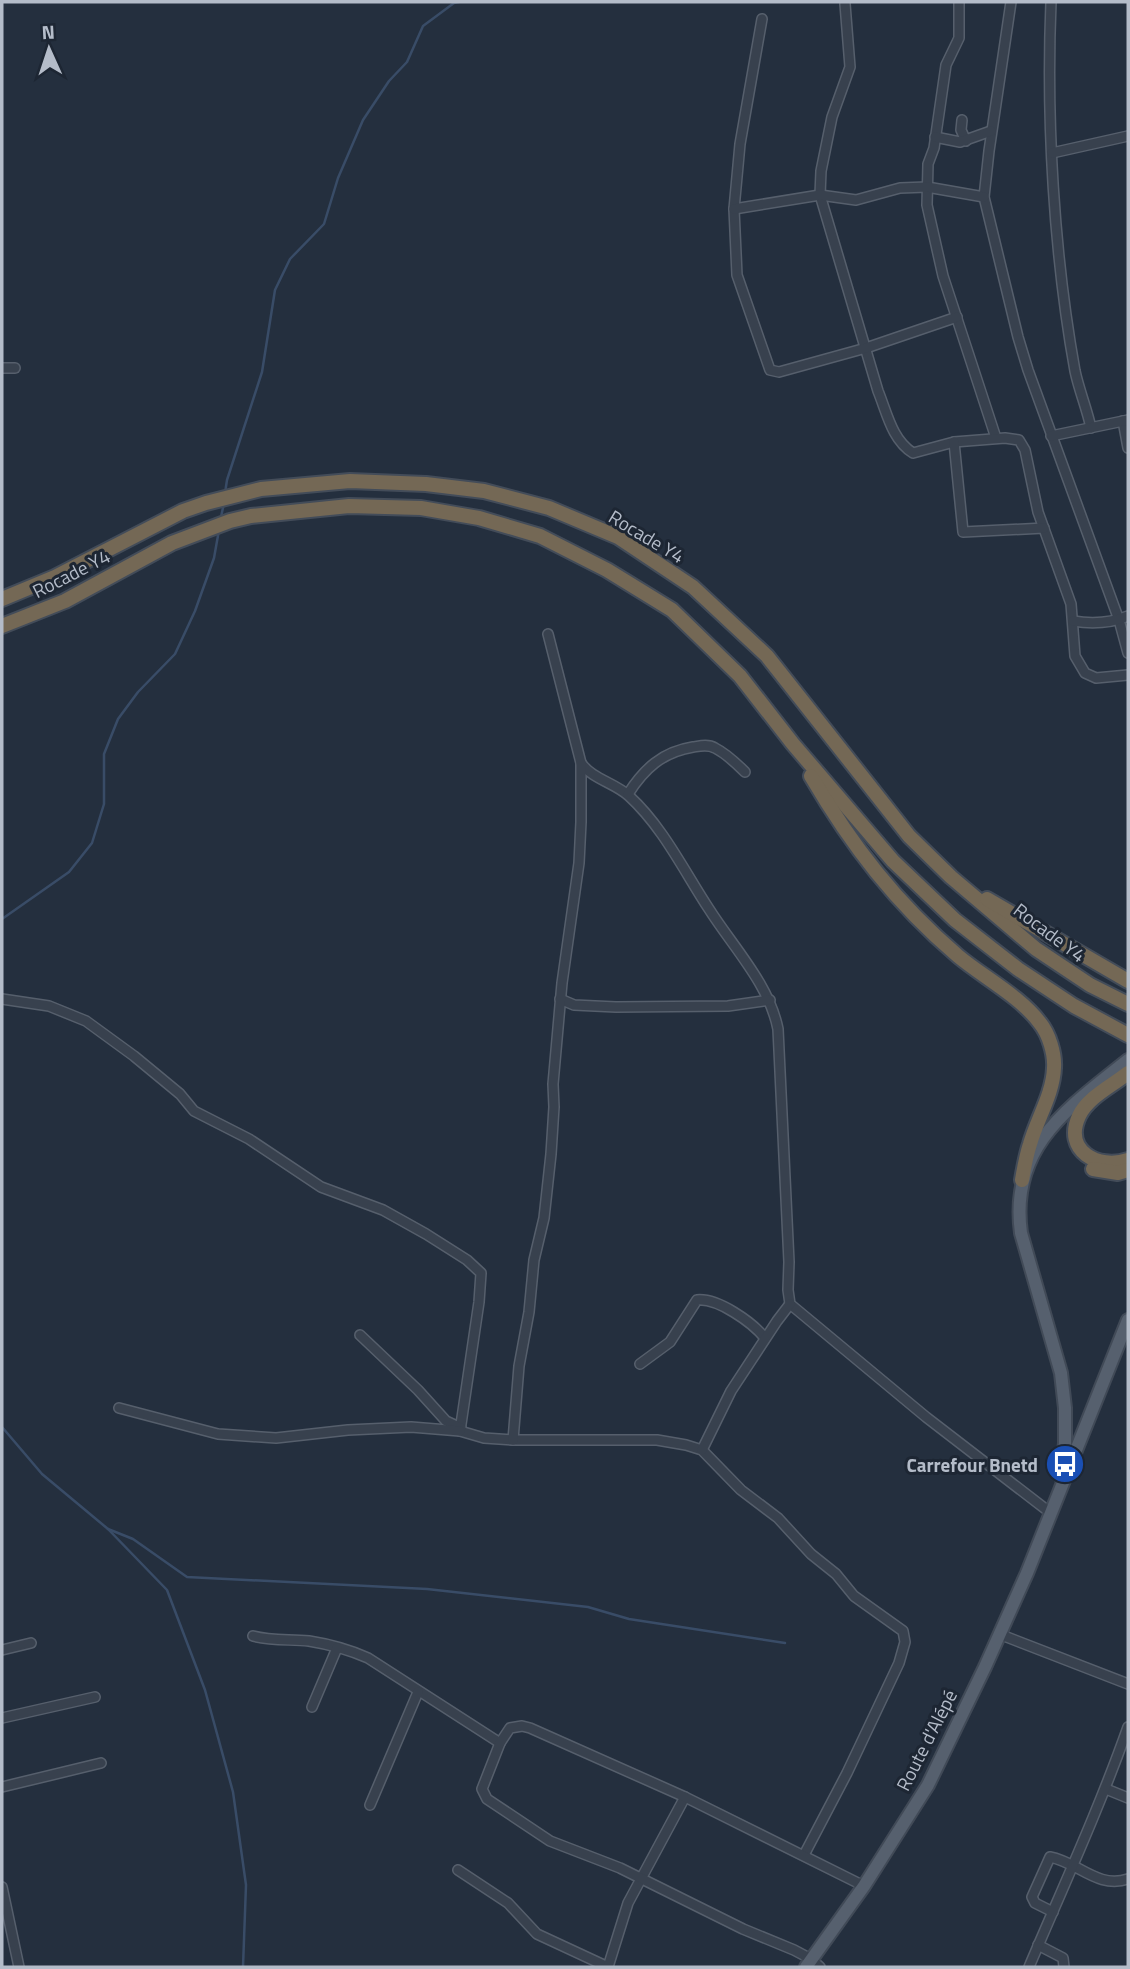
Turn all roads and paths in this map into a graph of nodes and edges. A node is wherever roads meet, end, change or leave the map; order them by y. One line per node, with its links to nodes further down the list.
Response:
1 (960, 2): 9 (street)
2 (1011, 2): 7 (street)
3 (1051, 2): 11 (street)
4 (845, 4): 13 (street)
5 (762, 19): 15 (street)
6 (962, 120): 10 (street)
7 (991, 131): 10 (street); 14 (street)
8 (1128, 136): 11 (street)
9 (935, 137): 10 (street); 12 (street)
10 (966, 141)
11 (1052, 153): 21 (street)
12 (927, 187): 13 (street); 14 (street); 16 (street)
13 (820, 195): 15 (street); 17 (street)
14 (984, 197): 22 (street)
15 (734, 209): 17 (street)
16 (957, 317): 17 (street); 23 (street)
17 (866, 348): 24 (street)
18 (15, 368): 19 (street)
19 (2, 369)
20 (1125, 421): 21 (street); 25 (street)
21 (1091, 428): 22 (street)
22 (1051, 436): 29 (street)
23 (996, 438): 24 (street); 26 (street)
24 (954, 442): 26 (street)
25 (1128, 448)
26 (1044, 527): 30 (street)
27 (2, 599): 39 (highway, Rocade Y4)
28 (1128, 616): 29 (street)
29 (1118, 620): 30 (street); 33 (street)
30 (1073, 621): 34 (street)
31 (2, 626): 35 (highway, Rocade Y4)
32 (548, 634): 36 (street)
33 (1128, 653)
34 (1128, 675)
35 (793, 744): 45 (highway, Rocade Y4); 51 (highway)
36 (581, 763): 38 (street); 42 (street)
37 (745, 772): 38 (street)
38 (628, 794): 43 (street)
39 (951, 877): 40 (highway); 44 (highway, Rocade Y4)
40 (1128, 981)
41 (2, 999): 58 (street)
42 (560, 999): 43 (street); 59 (street)
43 (770, 1000): 52 (street)
44 (1128, 1004)
45 (1128, 1035)
46 (1128, 1060): 47 (main road, Route d'Alépé)
47 (1122, 1074): 48 (main road, Route d'Alépé); 49 (highway)
48 (1076, 1101): 50 (highway); 51 (main road, Route d'Alépé)
49 (1128, 1160)
50 (1128, 1170)
51 (1022, 1180): 61 (main road, Route d'Alépé)
52 (790, 1304): 55 (street); 61 (street)
53 (1128, 1320): 61 (main road, Route d'Alépé)
54 (360, 1335): 58 (street)
55 (765, 1339): 56 (street); 60 (street)
56 (640, 1364)
57 (118, 1408): 58 (street)
58 (461, 1430): 59 (street)
59 (513, 1440): 60 (street)
60 (702, 1450): 80 (street)
61 (1052, 1514): 62 (main road, Route d'Alépé)
62 (999, 1634): 67 (street); 85 (main road, Route d'Alépé)
63 (253, 1636): 65 (street)
64 (31, 1643): 66 (street)
65 (337, 1648): 68 (street); 70 (street)
66 (2, 1650)
67 (1128, 1684)
68 (418, 1692): 73 (street); 79 (street)
69 (95, 1696): 71 (street)
70 (313, 1707)
71 (2, 1718)
72 (1128, 1729): 76 (street)
73 (500, 1743): 77 (street); 84 (street)
74 (101, 1763): 75 (street)
75 (2, 1787)
76 (1106, 1789): 78 (street); 81 (street)
77 (685, 1797): 80 (street); 84 (street)
78 (1128, 1798)
79 (370, 1805)
80 (804, 1855): 85 (street)
81 (1074, 1867): 83 (street); 88 (street); 88 (street)
82 (458, 1870): 92 (street)
83 (1128, 1879)
84 (641, 1880): 90 (street); 92 (street)
85 (863, 1886): 90 (main road, Route d'Alépé)
86 (2, 1887): 87 (street)
87 (4, 1905): 91 (street)
88 (1054, 1912): 89 (street)
89 (1038, 1945): 93 (street); 94 (street)
90 (812, 1964)
91 (19, 1967)
92 (608, 1967)
93 (1029, 1967)
94 (1064, 1967)

